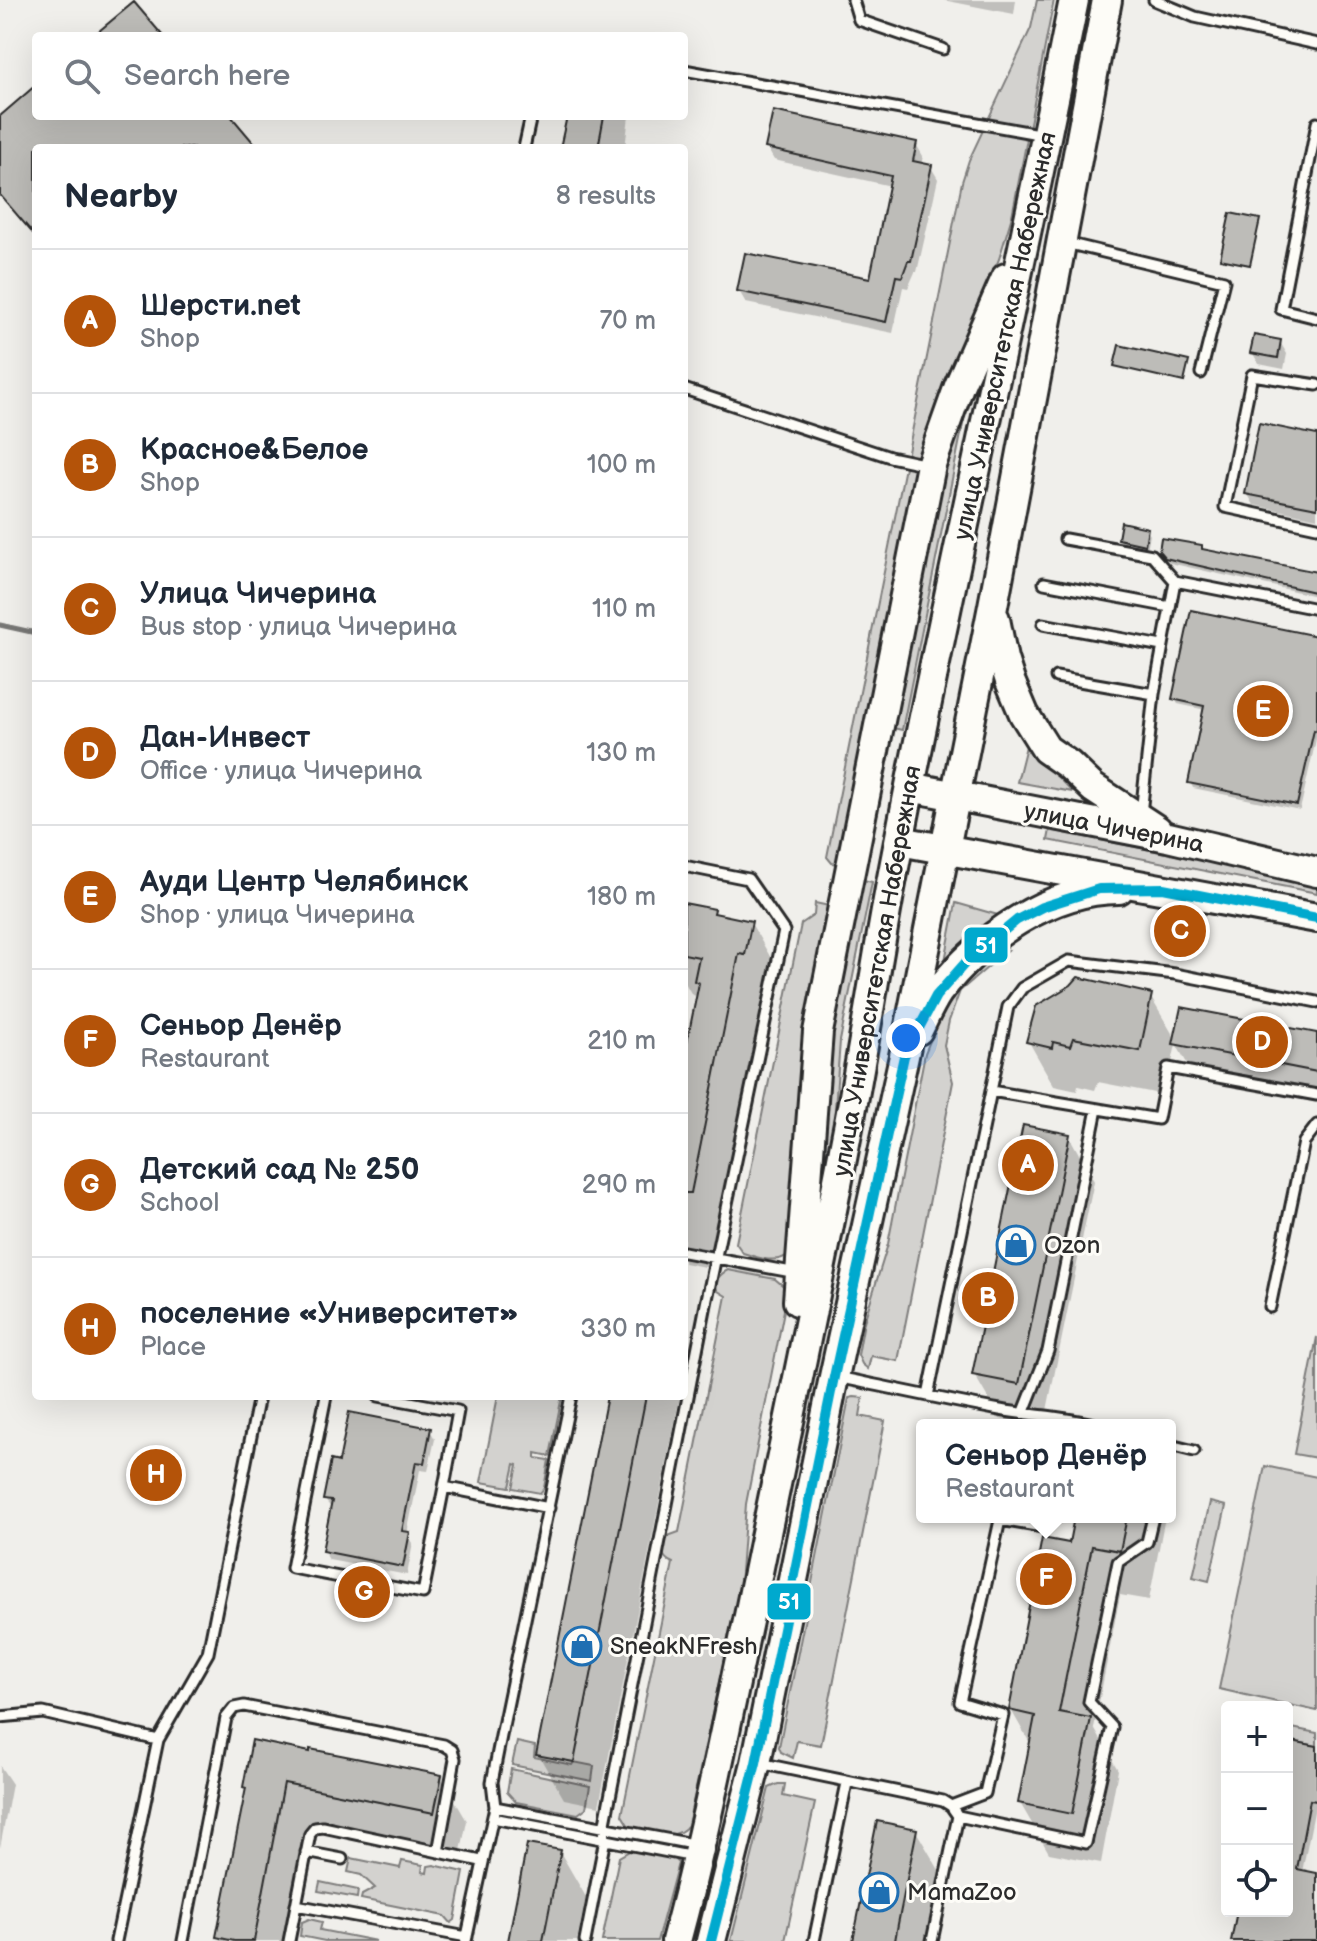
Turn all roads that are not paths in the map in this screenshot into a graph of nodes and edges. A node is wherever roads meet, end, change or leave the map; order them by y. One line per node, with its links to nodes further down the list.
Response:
1 (853, 0): 6 (lane)
2 (1074, 0): 10 (main road, улица Университетская Набережная)
3 (1107, 0): 13 (main road, улица Университетская Набережная)
4 (1154, 0): 5 (lane)
5 (1317, 44)
6 (943, 49)
7 (688, 71): 10 (lane)
8 (530, 120): 11 (lane)
9 (1317, 123): 14 (lane)
10 (1047, 135): 12 (main road, улица Университетская Набережная)
11 (525, 144)
12 (1030, 222): 18 (main road); 30 (main road, улица Университетская Набережная)
13 (1060, 242): 15 (lane); 23 (main road, улица Университетская Набережная)
14 (1317, 318)
15 (1201, 373)
16 (1317, 385): 19 (lane)
17 (688, 390): 18 (lane)
18 (931, 465): 50 (main road)
19 (1317, 527)
20 (1065, 539): 21 (lane)
21 (1175, 581): 24 (lane); 25 (lane)
22 (1044, 583): 24 (lane)
23 (993, 606): 31 (main road, улица Университетская Набережная); 32 (main road)
24 (1170, 607): 27 (lane)
25 (1317, 609)
26 (1043, 624): 27 (lane)
27 (1162, 646): 29 (lane)
28 (1056, 677): 29 (lane)
29 (1154, 694): 32 (lane)
30 (910, 787): 31 (main road, улица Чичерина); 34 (main road, улица Университетская Набережная)
31 (955, 796): 33 (main road, улица Чичерина); 35 (main road, улица Университетская Набережная)
32 (1140, 819): 33 (main road)
33 (1168, 837): 37 (main road, улица Чичерина)
34 (900, 841): 35 (main road, улица Чичерина); 63 (main road, улица Университетская Набережная)
35 (945, 850): 38 (main road, улица Чичерина); 41 (main road, улица Университетская Набережная)
36 (688, 867): 49 (lane)
37 (1317, 872)
38 (1163, 888): 39 (main road, улица Чичерина); 41 (main road)
39 (1317, 918)
40 (1317, 1002): 42 (lane)
41 (904, 1056): 52 (main road, улица Университетская Набережная)
42 (991, 1091): 44 (lane); 53 (lane)
43 (1317, 1095): 44 (lane)
44 (1097, 1109): 58 (lane)
45 (1317, 1125): 46 (lane)
46 (1304, 1142): 47 (lane); 51 (lane)
47 (1317, 1144)
48 (688, 1253): 49 (lane)
49 (716, 1258): 50 (lane); 77 (lane)
50 (801, 1274): 63 (main road)
51 (1270, 1307)
52 (834, 1377): 53 (lane); 71 (main road, улица Университетская Набережная)
53 (928, 1396): 58 (lane)
54 (258, 1400): 70 (lane)
55 (325, 1400): 62 (lane)
56 (399, 1400): 62 (lane)
57 (570, 1400): 64 (lane)
58 (1023, 1414): 59 (lane)
59 (1052, 1419)
60 (1176, 1446): 61 (lane)
61 (1194, 1451)
62 (444, 1487): 64 (lane)
63 (775, 1499): 80 (main road, улица Университетская Набережная)
64 (549, 1508): 74 (lane)
65 (999, 1523): 73 (lane)
66 (1018, 1523): 67 (lane)
67 (1044, 1523)
68 (1152, 1523): 75 (lane)
69 (0, 1717): 70 (lane)
70 (158, 1740): 85 (lane)
71 (756, 1763): 72 (lane); 90 (main road, улица Университетская Набережная)
72 (847, 1783): 73 (lane); 91 (lane)
73 (951, 1806): 75 (lane)
74 (495, 1807): 76 (lane); 77 (lane)
75 (958, 1816): 92 (lane)
76 (493, 1818): 77 (lane); 82 (lane)
77 (605, 1833): 80 (lane); 88 (lane)
78 (306, 1852): 79 (lane); 81 (lane); 83 (lane)
79 (438, 1852): 82 (lane); 86 (lane)
80 (700, 1852): 89 (main road, улица Университетская Набережная)
81 (342, 1859)
82 (481, 1861): 84 (lane)
83 (296, 1905): 84 (lane); 87 (lane)
84 (467, 1939)
85 (116, 1941)
86 (183, 1941)
87 (289, 1941)
88 (585, 1941)
89 (676, 1941)
90 (711, 1941)
91 (814, 1941)
92 (932, 1941)

